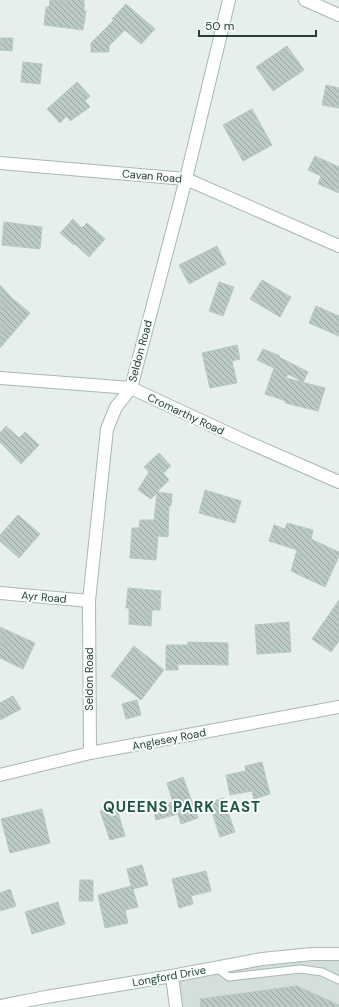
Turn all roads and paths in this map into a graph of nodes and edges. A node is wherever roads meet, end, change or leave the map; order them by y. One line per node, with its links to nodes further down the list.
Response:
1 (229, 0): 5 (street, Seldon Road)
2 (305, 0): 3 (street)
3 (339, 15)
4 (0, 163): 5 (street, Cavan Road)
5 (186, 179): 6 (street, Cavan Road); 8 (street, Seldon Road)
6 (339, 246)
7 (0, 378): 8 (street, Cromarthy Road)
8 (130, 388): 9 (street, Cromarthy Road); 11 (street, Seldon Road)
9 (339, 482)
10 (0, 593): 11 (street, Ayr Road)
11 (89, 601): 13 (street, Seldon Road)
12 (339, 707): 13 (street, Anglesey Road)
13 (90, 753): 14 (street, Anglesey Road)
14 (0, 775)
15 (339, 954): 16 (street, Longford Drive)
16 (215, 967): 17 (street, Longford Drive); 18 (lane)
17 (172, 976): 19 (street, Longford Drive); 20 (street)
18 (339, 980)
19 (0, 1006)
20 (176, 1007)

